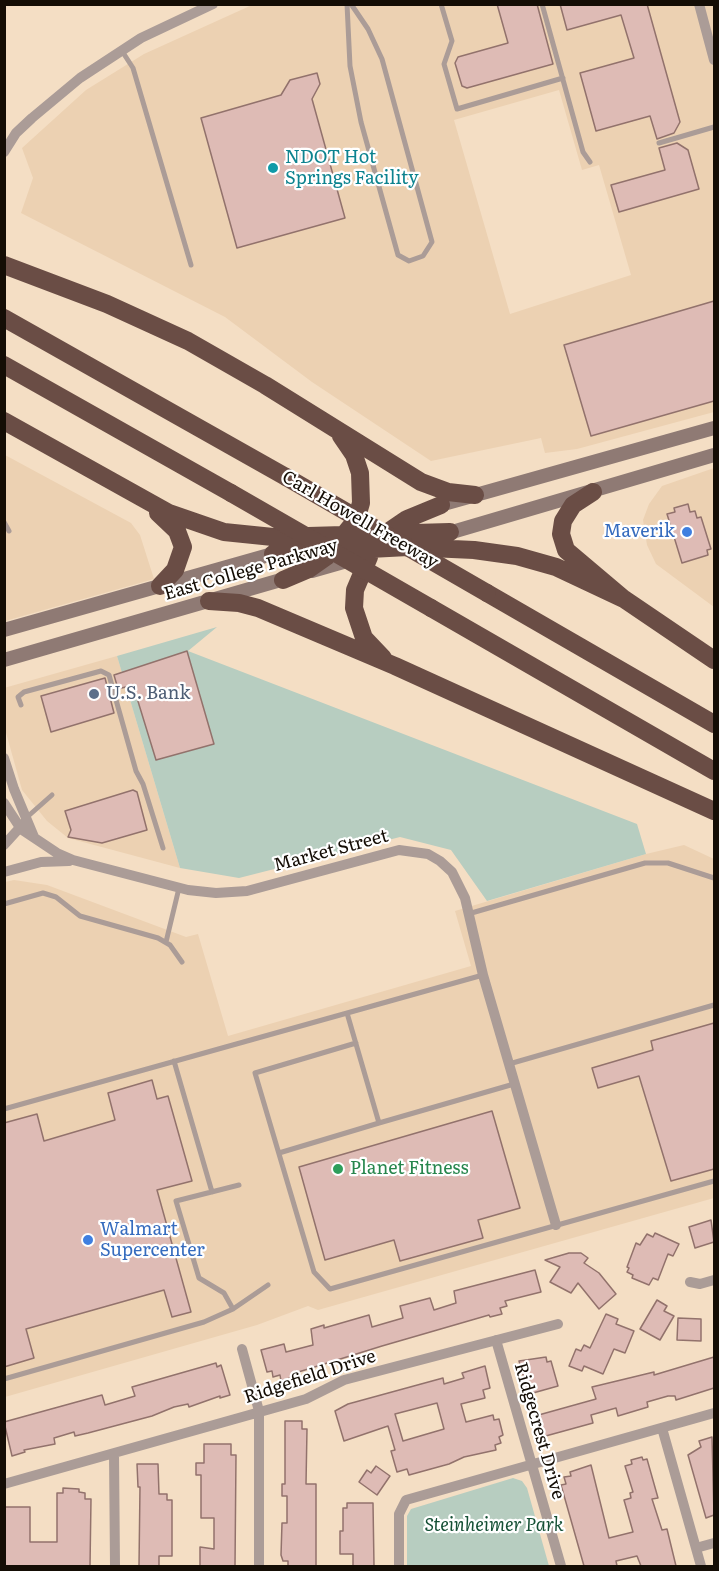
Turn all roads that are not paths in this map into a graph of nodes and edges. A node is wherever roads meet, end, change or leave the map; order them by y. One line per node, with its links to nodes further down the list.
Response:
1 (213, 4): 6 (street)
2 (349, 4): 2 (lane)
3 (441, 4): 8 (lane)
4 (542, 4): 8 (lane)
5 (699, 4): 7 (street)
6 (121, 50): 11 (street); 14 (lane)
7 (714, 60)
8 (563, 78): 12 (lane)
9 (714, 127): 10 (lane)
10 (659, 143)
11 (4, 152)
12 (590, 162)
13 (4, 265): 18 (highway)
14 (191, 265)
15 (4, 318): 41 (highway, Carl Howell Freeway, bridge)
16 (4, 365): 43 (highway, bridge)
17 (4, 421): 23 (highway)
18 (331, 427): 22 (highway); 28 (highway)
19 (714, 428): 22 (main road, East College Parkway)
20 (714, 455): 21 (main road)
21 (592, 492): 27 (main road); 34 (highway)
22 (475, 495): 24 (main road, East College Parkway)
23 (137, 497): 28 (highway); 33 (highway)
24 (441, 505): 28 (main road, East College Parkway); 29 (highway)
25 (4, 522): 26 (lane)
26 (9, 531)
27 (450, 532): 29 (highway)
28 (344, 535): 29 (highway); 30 (highway); 31 (main road, East College Parkway)
29 (380, 546): 30 (highway); 32 (main road, East College Parkway); 34 (highway); 39 (highway)
30 (332, 550): 31 (highway); 32 (highway)
31 (273, 554): 33 (main road, East College Parkway)
32 (283, 580): 35 (main road, East College Parkway)
33 (160, 586): 36 (main road, East College Parkway)
34 (624, 599): 38 (highway)
35 (209, 601): 37 (main road, East College Parkway); 39 (highway)
36 (4, 630)
37 (4, 660)
38 (714, 660)
39 (395, 666): 46 (highway)
40 (21, 705): 49 (lane)
41 (714, 724)
42 (4, 758): 47 (street, Market Street)
43 (714, 771)
44 (52, 795): 47 (lane)
45 (4, 803): 47 (street, Market Street)
46 (714, 811)
47 (24, 824): 48 (street); 50 (street, Market Street)
48 (4, 845)
49 (163, 848)
50 (73, 860): 51 (street); 53 (street, Market Street)
51 (4, 872)
52 (714, 878): 55 (lane)
53 (179, 888): 55 (street, Market Street); 56 (lane)
54 (4, 904): 56 (lane)
55 (468, 914): 58 (street, Market Street)
56 (166, 942): 57 (lane)
57 (182, 962)
58 (483, 975): 60 (lane); 63 (street, Market Street)
59 (714, 1005): 63 (lane)
60 (347, 1013): 61 (lane); 62 (lane)
61 (356, 1043): 66 (lane); 67 (lane)
62 (174, 1061): 65 (lane); 70 (lane)
63 (509, 1064): 64 (street, Market Street)
64 (515, 1084): 66 (lane); 71 (street, Market Street)
65 (4, 1109)
66 (379, 1124): 67 (lane)
67 (279, 1153): 71 (lane)
68 (714, 1181): 71 (lane)
69 (239, 1185): 70 (lane)
70 (212, 1192): 75 (lane)
71 (556, 1225)
72 (714, 1280): 73 (street)
73 (690, 1282)
74 (268, 1285): 75 (lane)
75 (233, 1309): 79 (lane)
76 (558, 1324): 77 (street, Ridgefield Drive)
77 (496, 1340): 80 (street, Ridgefield Drive); 84 (street, Ridgecrest Drive)
78 (242, 1349): 80 (street)
79 (4, 1378)
80 (259, 1411): 83 (street, Ridgefield Drive); 89 (street)
81 (714, 1413): 82 (street)
82 (662, 1428): 84 (street); 87 (street)
83 (114, 1453): 85 (street, Ridgefield Drive); 88 (street)
84 (531, 1464): 90 (street); 91 (street, Ridgecrest Drive)
85 (4, 1484)
86 (714, 1543): 87 (street)
87 (696, 1548): 92 (street)
88 (115, 1566)
89 (259, 1566)
90 (399, 1566)
91 (561, 1566)
92 (701, 1566)

